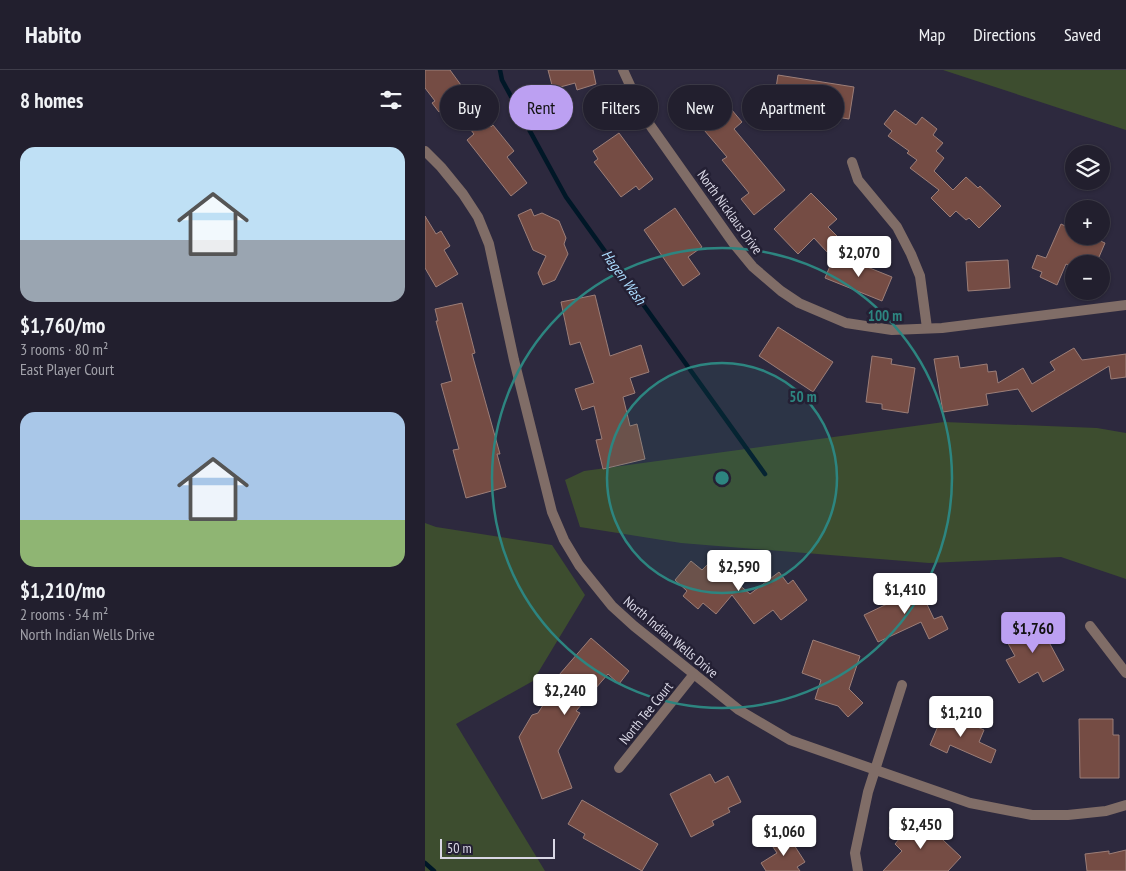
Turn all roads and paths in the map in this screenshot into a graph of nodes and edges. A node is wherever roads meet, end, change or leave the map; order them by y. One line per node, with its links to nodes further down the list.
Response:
1 (623, 70): 5 (street, North Nicklaus Drive)
2 (425, 151): 8 (street, North Indian Wells Drive)
3 (852, 162): 5 (street)
4 (1126, 305): 5 (street, North Nicklaus Drive)
5 (927, 328)
6 (1090, 626): 7 (street)
7 (1126, 673)
8 (695, 674): 10 (street, North Tee Court); 11 (street, North Indian Wells Drive)
9 (902, 685): 11 (street)
10 (619, 768)
11 (876, 769): 12 (street, North Indian Wells Drive); 13 (street)
12 (1126, 805)
13 (858, 871)

